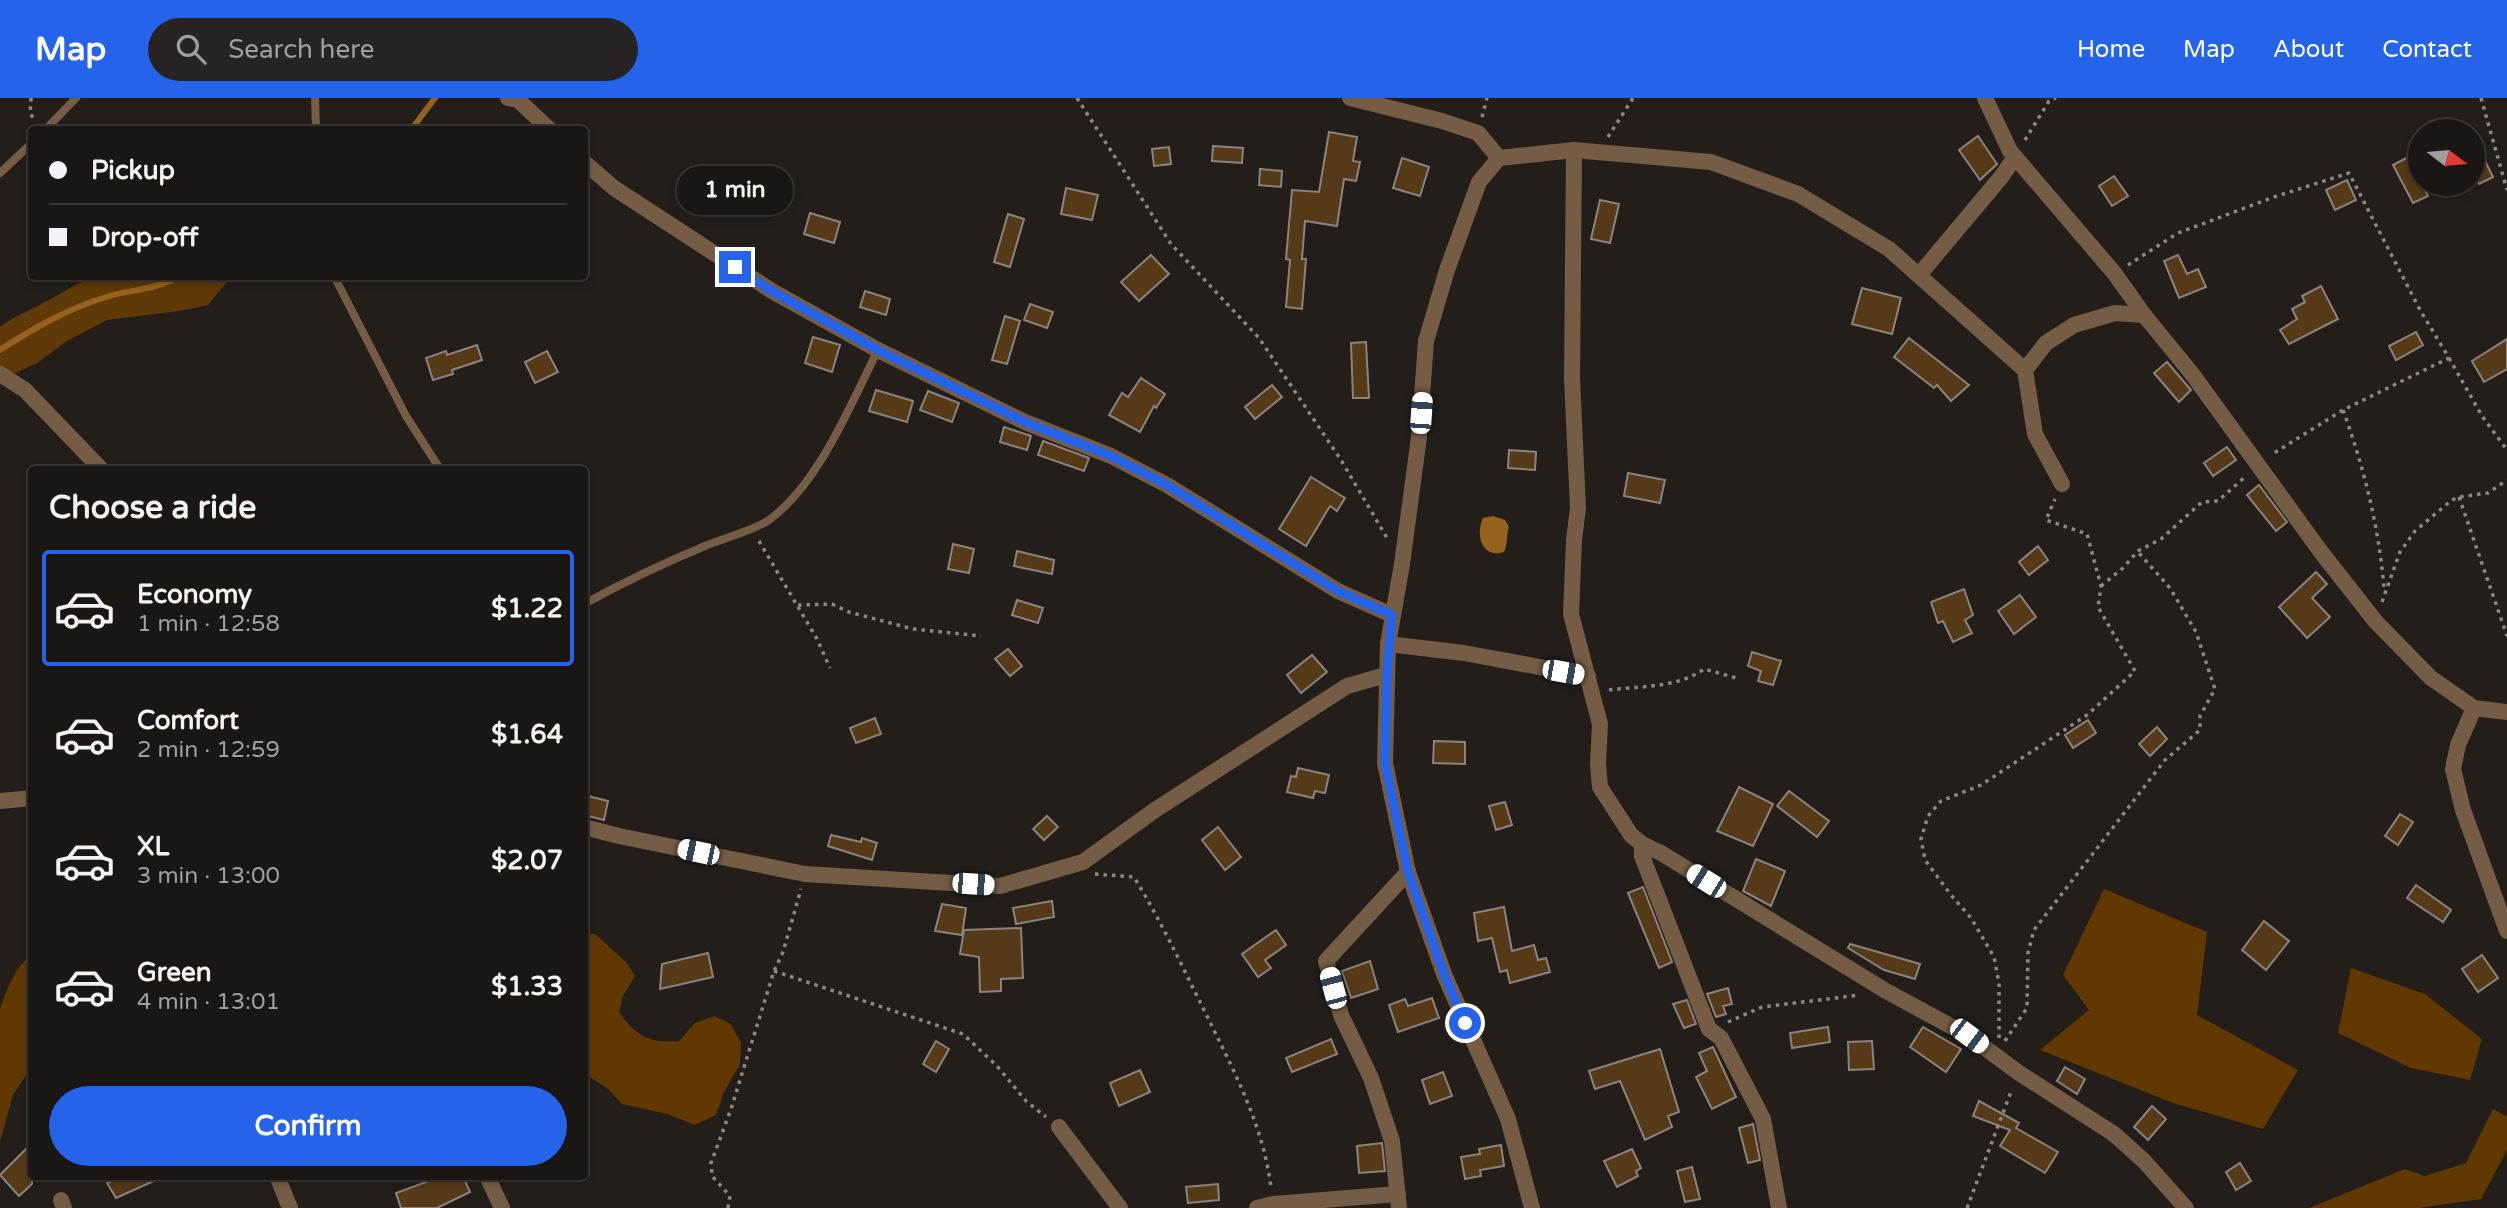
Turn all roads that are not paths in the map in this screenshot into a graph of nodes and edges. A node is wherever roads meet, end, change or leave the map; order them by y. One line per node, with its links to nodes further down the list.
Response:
1 (76, 98): 6 (lane)
2 (316, 98): 7 (lane)
3 (1350, 98): 12 (street)
4 (1985, 98): 11 (street)
5 (515, 99): 8 (street)
6 (49, 126)
7 (316, 126)
8 (545, 126)
9 (28, 147): 14 (lane)
10 (1574, 150): 12 (street); 15 (street); 28 (street)
11 (2015, 157): 15 (street); 17 (street)
12 (1499, 158): 25 (street)
13 (588, 165): 18 (street)
14 (0, 173)
15 (1919, 275): 19 (street)
16 (336, 280): 22 (lane)
17 (2144, 315): 19 (street); 29 (street)
18 (878, 350): 24 (lane); 25 (street)
19 (2025, 370): 23 (street)
20 (0, 374): 21 (street)
21 (98, 466)
22 (438, 466)
23 (2062, 484)
24 (588, 602)
25 (1392, 615): 26 (street)
26 (1388, 645): 27 (street); 28 (street)
27 (1387, 675): 33 (street); 35 (street)
28 (1588, 676): 34 (street)
29 (2474, 708): 30 (street); 36 (street)
30 (2507, 712)
31 (28, 798): 32 (street)
32 (0, 801)
33 (588, 828)
34 (1642, 844): 46 (street); 47 (street)
35 (1408, 872): 40 (street); 45 (street)
36 (2507, 931)
37 (1059, 1127): 43 (street)
38 (279, 1180): 41 (street)
39 (489, 1180): 42 (street)
40 (1398, 1201): 44 (street)
41 (290, 1208)
42 (502, 1208)
43 (1120, 1208)
44 (1256, 1208)
45 (1532, 1208)
46 (1779, 1208)
47 (2186, 1208)

